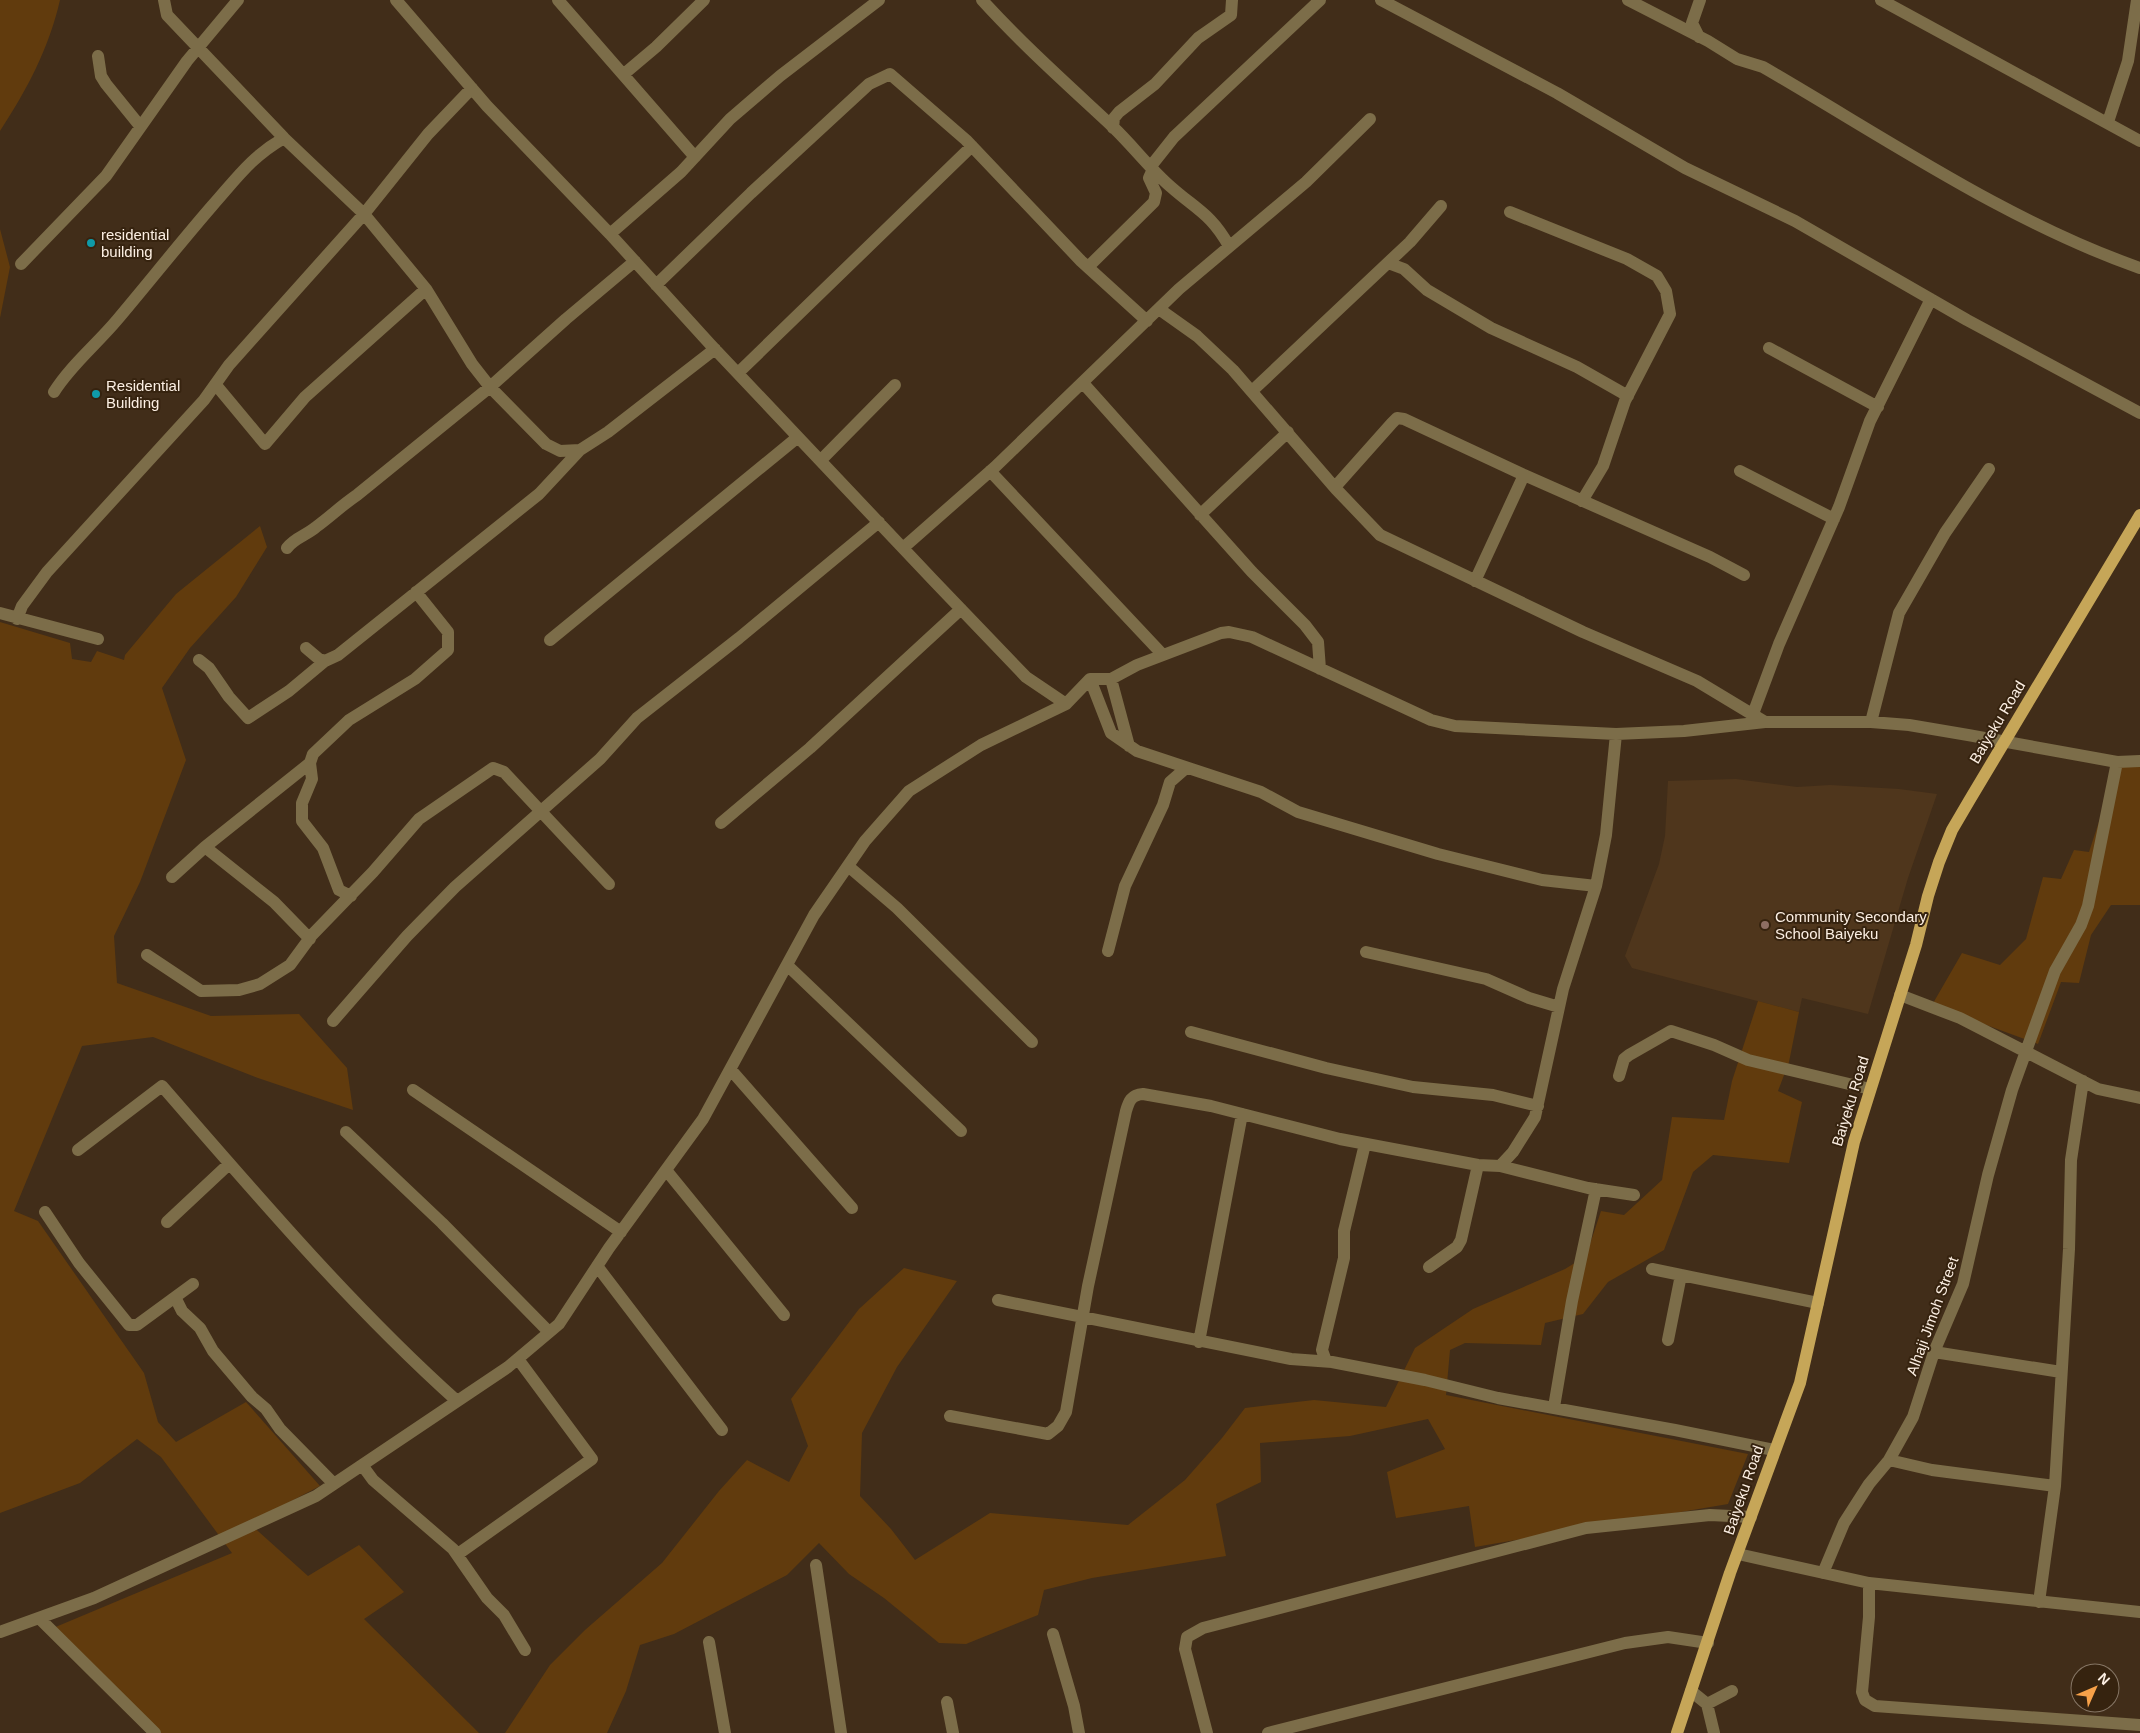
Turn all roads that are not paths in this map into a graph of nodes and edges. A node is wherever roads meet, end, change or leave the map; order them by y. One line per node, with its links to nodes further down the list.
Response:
1 (164, 0): 16 (street)
2 (238, 0): 16 (street)
3 (396, 0): 19 (street)
4 (558, 0): 18 (street)
5 (704, 0): 18 (street)
6 (879, 0): 27 (street)
7 (982, 0): 23 (street)
8 (1232, 0): 23 (street)
9 (1320, 0): 28 (street)
10 (1381, 0): 43 (street)
11 (1628, 0): 15 (street)
12 (1700, 0): 15 (street)
13 (1881, 0): 21 (street)
14 (2136, 0): 21 (street)
15 (1687, 26): 39 (street)
16 (199, 47): 22 (street); 24 (street)
17 (98, 56): 22 (street)
18 (624, 74): 27 (street)
19 (472, 88): 31 (street); 32 (street)
20 (1370, 119): 33 (street)
21 (2108, 122): 25 (street)
22 (140, 126): 37 (street)
23 (1113, 128): 28 (street)
24 (284, 138): 31 (street); 54 (street)
25 (2140, 140)
26 (972, 146): 38 (street); 41 (street); 48 (street)
27 (695, 157): 32 (street)
28 (1152, 168): 33 (street); 38 (street)
29 (1441, 206): 34 (street)
30 (1510, 212): 55 (street)
31 (364, 214): 42 (street); 50 (street)
32 (610, 234): 35 (street)
33 (1228, 246): 44 (street)
34 (1401, 250): 36 (street); 40 (street)
35 (635, 261): 41 (street); 52 (street)
36 (1388, 263): 40 (street); 53 (street)
37 (21, 264)
38 (1088, 267): 45 (street)
39 (2140, 268)
40 (1404, 269): 55 (street)
41 (656, 285): 47 (street)
42 (426, 289): 50 (street); 52 (street)
43 (1931, 300): 56 (street); 57 (street)
44 (1159, 309): 45 (street); 53 (street)
45 (1147, 321): 49 (street)
46 (1769, 348): 56 (street)
47 (715, 349): 48 (street); 60 (street)
48 (738, 373): 59 (street)
49 (1083, 383): 63 (street); 68 (street)
50 (216, 385): 79 (street)
51 (895, 385): 61 (street)
52 (490, 387): 60 (street); 72 (street)
53 (1252, 391): 58 (street)
54 (54, 392)
55 (1628, 396): 67 (street)
56 (1878, 406): 70 (street)
57 (2140, 413)
58 (1288, 432): 66 (street); 68 (street)
59 (798, 437): 61 (street); 81 (street)
60 (580, 450): 76 (street)
61 (821, 460): 71 (street)
62 (1989, 469): 93 (street)
63 (990, 471): 73 (street); 83 (street)
64 (1740, 471): 70 (street)
65 (1524, 475): 66 (street); 67 (street); 75 (street)
66 (1334, 487): 75 (street)
67 (1582, 501): 74 (street)
68 (1200, 515): 86 (street)
69 (2140, 515): 96 (main road, Baiyeku Road)
70 (1834, 519): 91 (street)
71 (879, 522): 73 (street); 104 (street)
72 (287, 548)
73 (903, 548): 77 (street)
74 (1744, 574)
75 (1476, 581): 90 (street)
76 (416, 592): 85 (street); 100 (street)
77 (961, 609): 89 (street); 105 (street)
78 (0, 613): 79 (street)
79 (17, 619): 80 (street)
80 (98, 639)
81 (550, 640)
82 (306, 648): 85 (street)
83 (1163, 655): 86 (street); 88 (street)
84 (199, 660): 85 (street)
85 (325, 661)
86 (1320, 669): 95 (street)
87 (1090, 679): 88 (street); 89 (street); 97 (street)
88 (1111, 679): 97 (street)
89 (1066, 704): 107 (street)
90 (1738, 704): 91 (street); 94 (street)
91 (1753, 714): 92 (street)
92 (1766, 722): 93 (street); 94 (street)
93 (1871, 722): 96 (street)
94 (1737, 724): 95 (street)
95 (1616, 734): 110 (street)
96 (2004, 742): 101 (street); 117 (main road, Baiyeku Road)
97 (1129, 746): 98 (street)
98 (1164, 761): 102 (street); 103 (street)
99 (2140, 761): 101 (street)
100 (310, 762): 106 (street); 111 (street)
101 (2118, 762): 122 (street, Alhaji Jimoh Street)
102 (1186, 768): 103 (street); 110 (street)
103 (1170, 782): 113 (street)
104 (540, 811): 109 (street); 111 (street); 119 (street)
105 (720, 823)
106 (205, 846): 108 (street); 112 (street)
107 (848, 866): 116 (street); 121 (street)
108 (172, 877)
109 (609, 884)
110 (1596, 886): 118 (street)
111 (351, 896): 112 (street)
112 (310, 938): 115 (street)
113 (1108, 951)
114 (1366, 952): 118 (street)
115 (148, 955)
116 (787, 965): 123 (street); 131 (street)
117 (1900, 995): 122 (street); 126 (main road, Baiyeku Road)
118 (1559, 1007): 129 (street)
119 (333, 1021)
120 (1191, 1032): 129 (street)
121 (1032, 1042)
122 (2026, 1051): 125 (street); 158 (street, Alhaji Jimoh Street)
123 (731, 1070): 138 (street); 141 (street)
124 (1619, 1076): 126 (street)
125 (2083, 1081): 128 (street); 161 (street)
126 (1870, 1089): 152 (main road, Baiyeku Road)
127 (413, 1090): 144 (street)
128 (2140, 1098)
129 (1538, 1106): 137 (street)
130 (1242, 1114): 133 (street); 154 (street); 157 (street)
131 (960, 1131)
132 (346, 1132): 155 (street)
133 (1365, 1144): 136 (street); 159 (street)
134 (78, 1150): 135 (street)
135 (230, 1164): 143 (street); 162 (street)
136 (1478, 1165): 137 (street); 146 (street)
137 (1500, 1166): 139 (street)
138 (666, 1170): 144 (street); 153 (street)
139 (1596, 1189): 140 (street); 163 (street)
140 (1634, 1194)
141 (852, 1208)
142 (45, 1212): 150 (street)
143 (167, 1222)
144 (621, 1232): 145 (street)
145 (597, 1266): 155 (street); 165 (street)
146 (1429, 1266)
147 (1652, 1269): 148 (street)
148 (1681, 1275): 152 (street); 156 (street)
149 (193, 1284): 150 (street)
150 (176, 1297): 169 (street)
151 (998, 1300): 154 (street)
152 (1818, 1303): 166 (main road, Baiyeku Road)
153 (784, 1315)
154 (1088, 1319): 157 (street); 164 (street)
155 (549, 1332): 160 (street)
156 (1668, 1340)
157 (1199, 1342): 159 (street)
158 (1934, 1352): 161 (street); 167 (street, Alhaji Jimoh Street)
159 (1324, 1355): 163 (street)
160 (518, 1359): 162 (street); 172 (street)
161 (2060, 1372): 170 (street)
162 (457, 1401): 168 (street)
163 (1554, 1407): 166 (street)
164 (950, 1416)
165 (722, 1430)
166 (1774, 1450): 171 (main road, Baiyeku Road)
167 (1889, 1460): 170 (street); 175 (street, Alhaji Jimoh Street)
168 (362, 1465): 169 (street); 172 (street)
169 (334, 1484): 179 (street)
170 (2055, 1486): 177 (street)
171 (1751, 1517): 173 (main road, Baiyeku Road); 195 (street)
172 (458, 1554): 184 (street)
173 (1738, 1554): 175 (street); 183 (main road, Baiyeku Road)
174 (816, 1566): 192 (street)
175 (1823, 1573): 176 (street)
176 (1869, 1583): 177 (street); 189 (street)
177 (2040, 1602): 178 (street)
178 (2140, 1612)
179 (40, 1619): 180 (street); 190 (street)
180 (0, 1632)
181 (1052, 1634): 194 (street)
182 (710, 1642): 191 (street)
183 (1708, 1643): 185 (main road, Baiyeku Road); 196 (street)
184 (525, 1650)
185 (1691, 1691): 188 (street); 197 (main road, Baiyeku Road)
186 (1732, 1691): 188 (street)
187 (947, 1702): 193 (street)
188 (1707, 1704): 198 (street)
189 (2140, 1724)
190 (155, 1733)
191 (725, 1733)
192 (840, 1733)
193 (954, 1733)
194 (1079, 1733)
195 (1207, 1733)
196 (1268, 1733)
197 (1676, 1733)
198 (1714, 1733)

